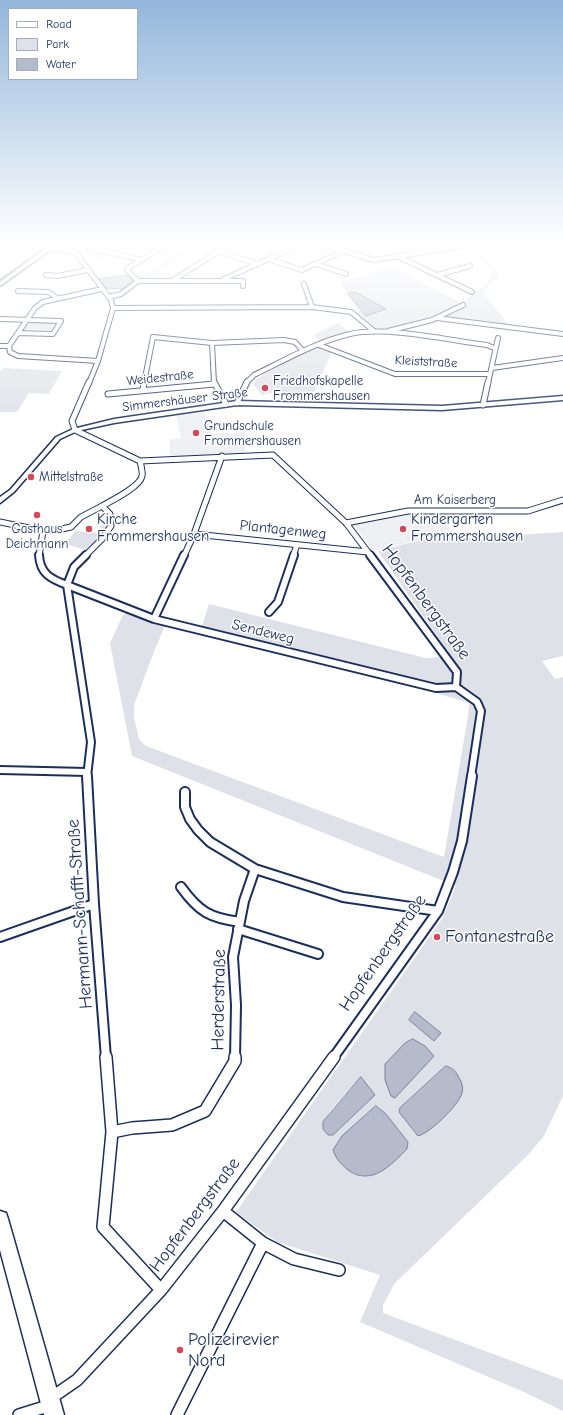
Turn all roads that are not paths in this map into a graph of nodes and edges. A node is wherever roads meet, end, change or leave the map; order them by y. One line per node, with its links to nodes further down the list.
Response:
1 (32, 312): 7 (street)
2 (112, 312): 20 (street)
3 (351, 312): 8 (street)
4 (449, 312): 5 (street)
5 (437, 318): 9 (street); 11 (street)
6 (0, 319): 7 (street)
7 (27, 320): 10 (street); 10 (street)
8 (374, 331): 9 (street); 14 (street)
9 (384, 332): 17 (street)
10 (18, 333): 16 (street)
11 (563, 334)
12 (498, 338): 17 (street)
13 (212, 343): 18 (street); 23 (street); 24 (street)
14 (319, 344): 18 (street); 22 (street, Kleiststraße)
15 (0, 346): 16 (street)
16 (9, 346): 20 (street)
17 (494, 348): 21 (street)
18 (304, 351): 27 (street)
19 (563, 358): 21 (street)
20 (98, 361): 30 (street)
21 (492, 368): 22 (street)
22 (489, 374): 29 (street)
23 (214, 384): 24 (street, Weidestraße); 28 (street)
24 (143, 390): 25 (street, Weidestraße)
25 (108, 394)
26 (563, 398): 29 (street, Simmershäuser Straße)
27 (237, 403): 28 (street, Simmershäuser Straße); 29 (street, Simmershäuser Straße)
28 (226, 404): 30 (street, Simmershäuser Straße)
29 (482, 405)
30 (77, 431): 32 (street); 34 (street, Simmershäuser Straße)
31 (222, 456): 32 (street); 37 (street, Hopfenbergstraße); 39 (street)
32 (140, 461): 35 (street)
33 (563, 500): 37 (street, Am Kaiserberg)
34 (0, 501)
35 (102, 506): 38 (street); 42 (street)
36 (0, 522): 38 (street)
37 (346, 523): 41 (street, Hopfenbergstraße)
38 (43, 531): 42 (street)
39 (194, 534): 40 (street, Plantagenweg); 44 (street)
40 (297, 545): 41 (street, Plantagenweg); 43 (street)
41 (368, 552): 45 (street, Hopfenbergstraße)
42 (67, 584): 44 (street, Sendeweg); 47 (street, Hermann-Schafft-Straße)
43 (269, 612)
44 (154, 619): 45 (street, Sendeweg)
45 (456, 686): 52 (street, Hopfenbergstraße)
46 (0, 770): 47 (street)
47 (87, 772): 51 (street, Hermann-Schafft-Straße)
48 (185, 792): 49 (street)
49 (255, 869): 52 (street); 53 (street, Herderstraße)
50 (181, 887): 53 (street, Herderstraße)
51 (94, 904): 54 (street); 56 (street, Hermann-Schafft-Straße)
52 (438, 911): 57 (street, Hopfenbergstraße)
53 (239, 926): 55 (street, Herderstraße); 56 (street, Herderstraße)
54 (0, 938)
55 (318, 954)
56 (112, 1132): 61 (street, Hermann-Schafft-Straße)
57 (222, 1211): 59 (street); 61 (street, Hopfenbergstraße)
58 (0, 1219): 62 (main road)
59 (262, 1243): 60 (street); 64 (street)
60 (339, 1270)
61 (161, 1290): 62 (street, Hopfenbergstraße)
62 (52, 1406): 63 (street, Hopfenbergstraße)
63 (19, 1415)
64 (177, 1415)

